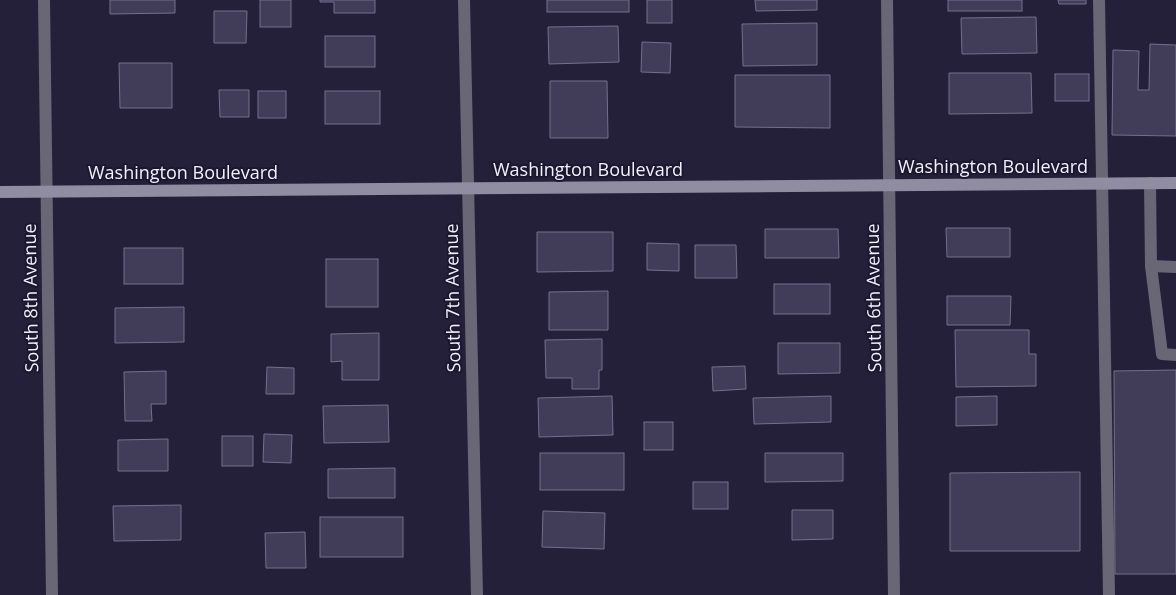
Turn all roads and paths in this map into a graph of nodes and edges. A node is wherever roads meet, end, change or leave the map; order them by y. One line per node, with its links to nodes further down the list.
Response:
1 (44, 0): 10 (street, South 8th Avenue)
2 (464, 0): 9 (street, South 7th Avenue)
3 (887, 0): 8 (street, South 6th Avenue)
4 (1099, 0): 7 (street)
5 (1150, 183): 6 (street, Washington Boulevard); 7 (street, Washington Boulevard); 12 (street)
6 (1176, 183)
7 (1102, 184): 8 (street, Washington Boulevard); 18 (street)
8 (890, 185): 9 (street, Washington Boulevard); 17 (street, South 6th Avenue)
9 (469, 188): 10 (street, Washington Boulevard); 16 (street, South 7th Avenue)
10 (47, 191): 11 (street, Washington Boulevard); 15 (street, South 8th Avenue)
11 (0, 192)
12 (1151, 266): 13 (street); 14 (street)
13 (1176, 267)
14 (1176, 355)
15 (52, 595)
16 (477, 595)
17 (894, 595)
18 (1109, 595)

